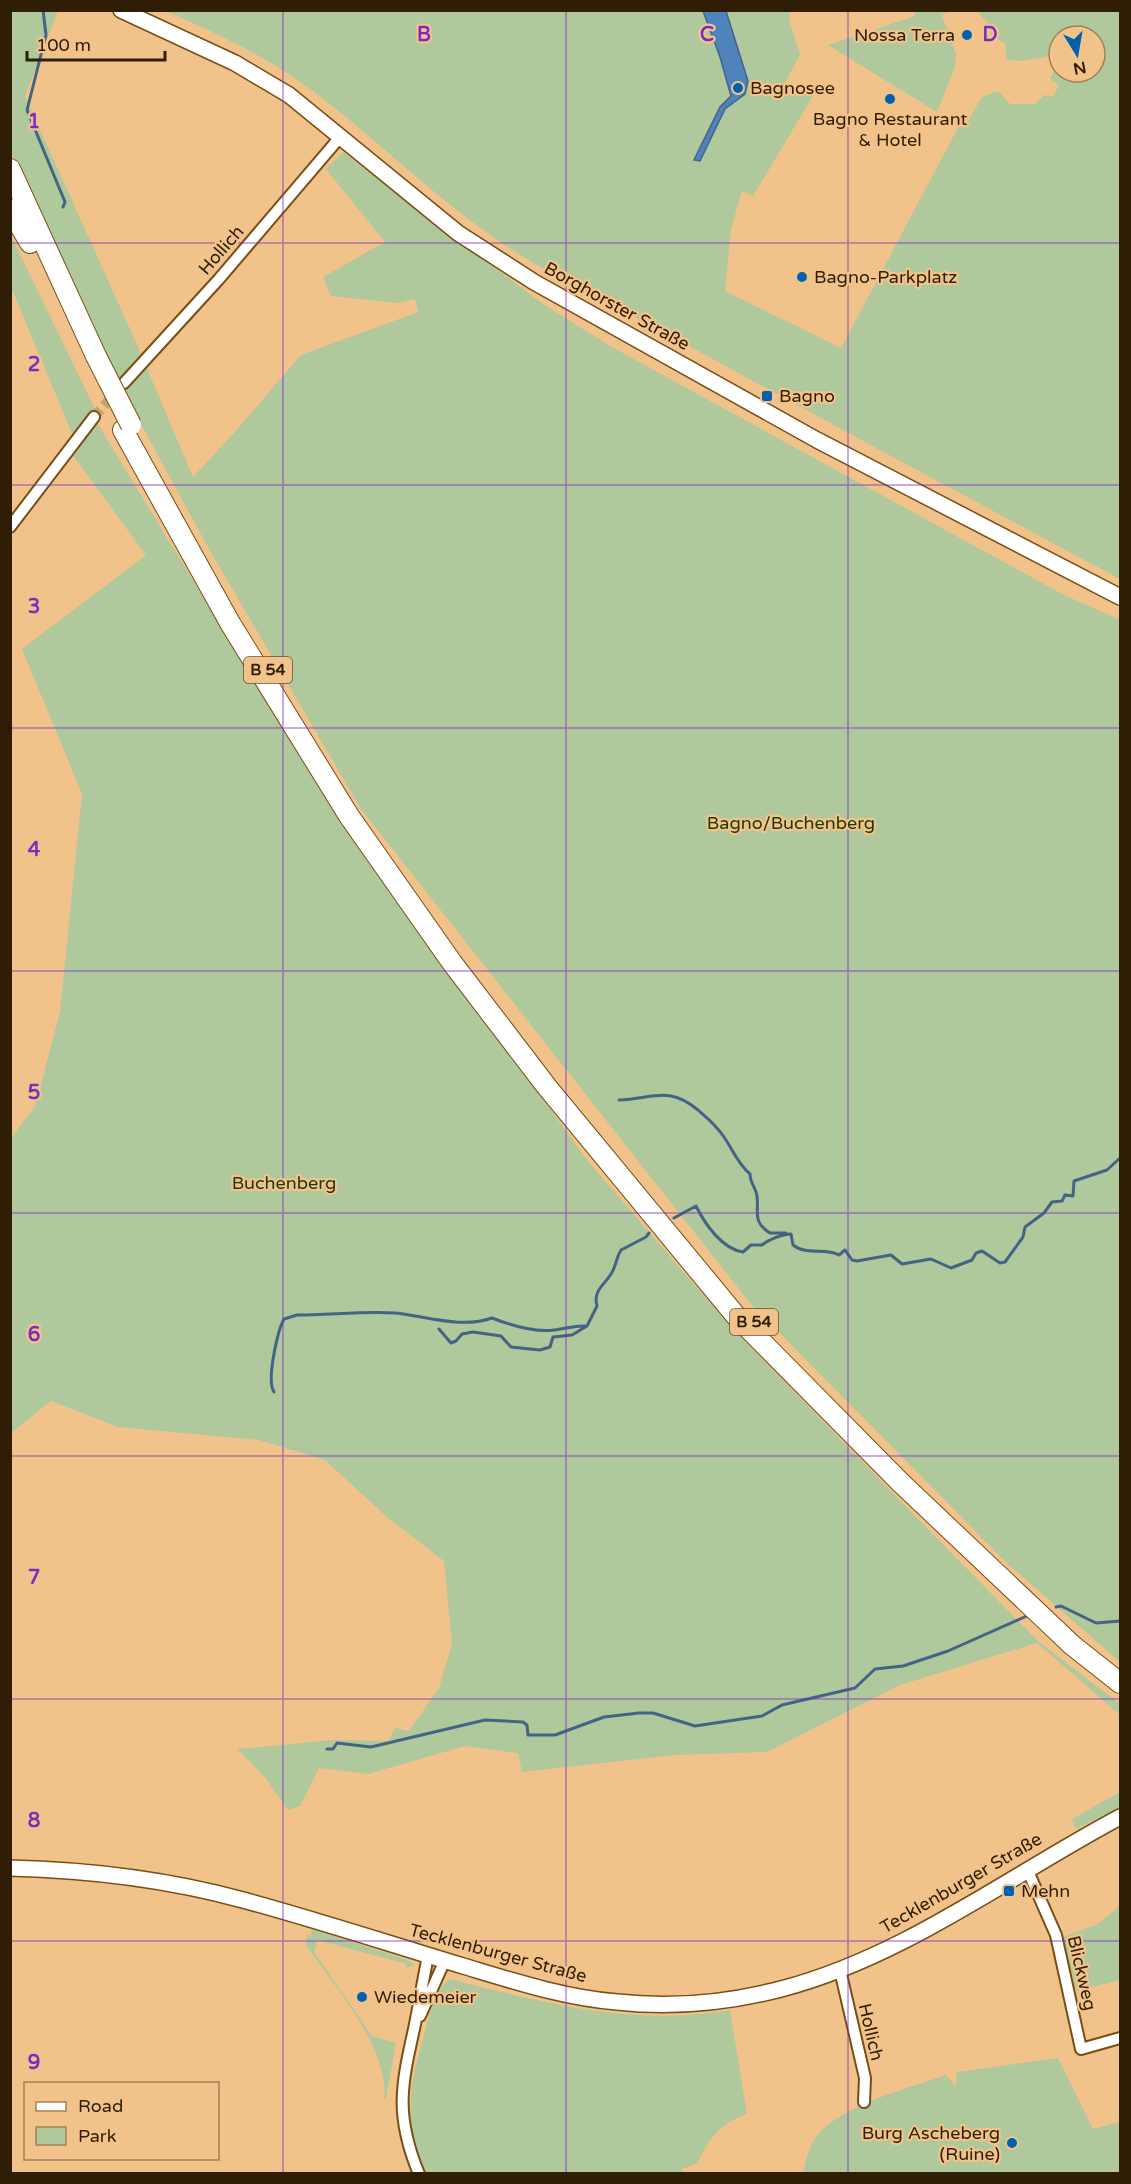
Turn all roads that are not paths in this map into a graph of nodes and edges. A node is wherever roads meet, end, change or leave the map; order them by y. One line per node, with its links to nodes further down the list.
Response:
1 (121, 10): 2 (main road, Borghorster Straße)
2 (341, 136): 8 (street, Hollich); 12 (main road, Borghorster Straße)
3 (10, 170): 7 (highway, B 54)
4 (10, 193): 6 (highway, B 54)
5 (10, 209): 6 (highway)
6 (34, 249): 7 (highway, B 54)
7 (92, 359): 10 (highway, B 54, bridge)
8 (124, 383)
9 (94, 417): 11 (street)
10 (127, 428): 13 (highway, B 54); 14 (highway, B 54)
11 (10, 527)
12 (1120, 597)
13 (1120, 1670)
14 (1120, 1683)
15 (1120, 1817): 17 (main road, Tecklenburger Straße)
16 (10, 1868): 18 (main road, Tecklenburger Straße)
17 (1027, 1869): 20 (main road, Tecklenburger Straße); 22 (street, Blickweg)
18 (429, 1956): 19 (main road, Tecklenburger Straße); 21 (street)
19 (444, 1960): 20 (main road, Tecklenburger Straße); 21 (street)
20 (840, 1970): 23 (street, Hollich)
21 (414, 2027): 24 (street)
22 (1120, 2038)
23 (864, 2102)
24 (419, 2174)

